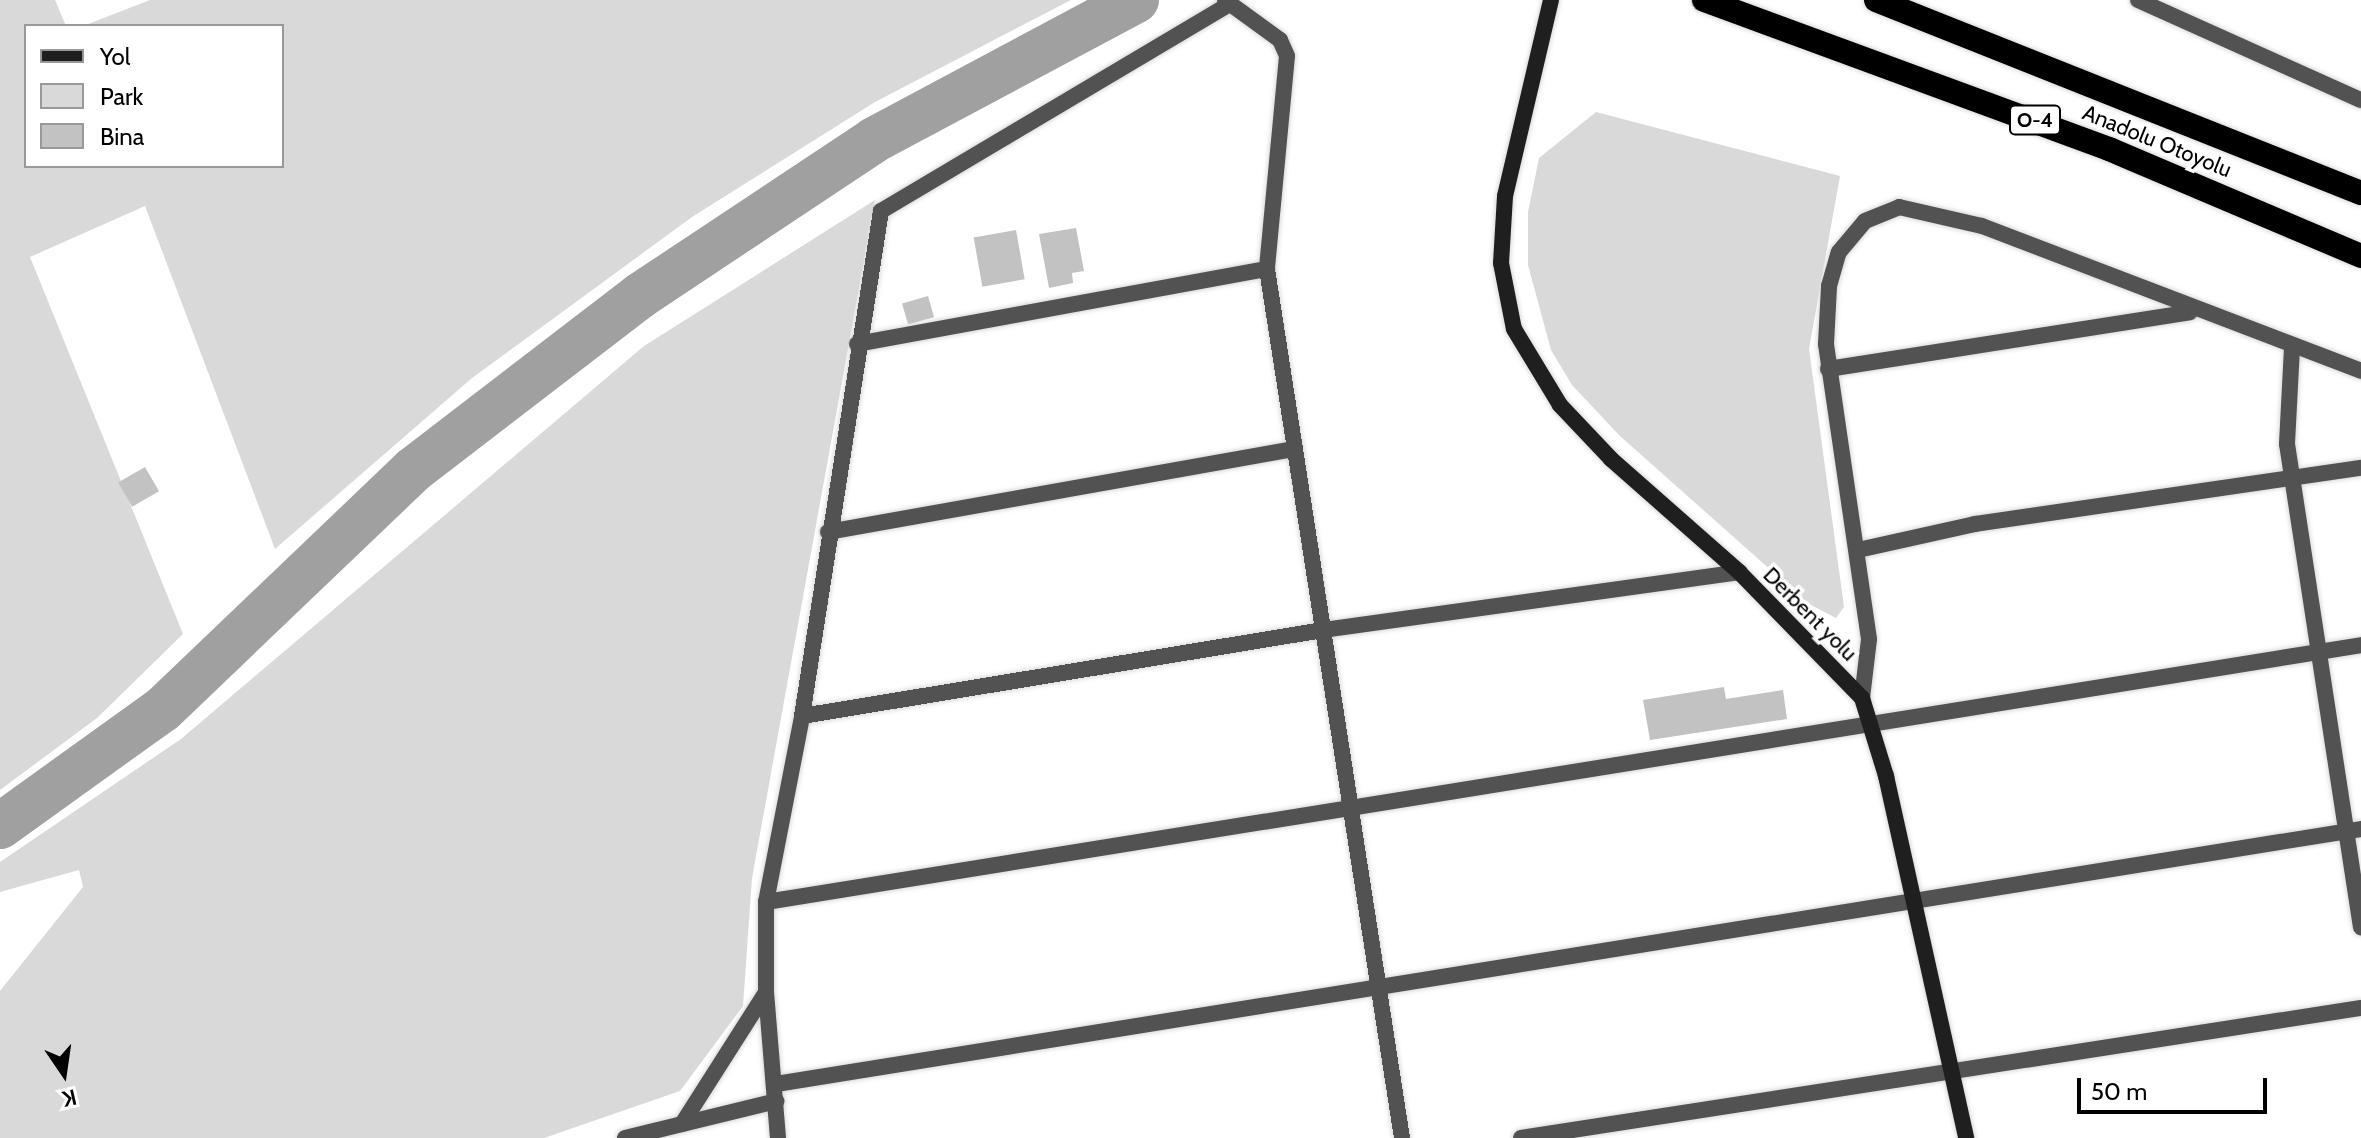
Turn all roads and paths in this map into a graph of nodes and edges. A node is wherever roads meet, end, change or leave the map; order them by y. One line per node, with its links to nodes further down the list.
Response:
1 (1551, 0): 20 (main road, Derbent yolu)
2 (1704, 0): 8 (highway, Anadolu Otoyolu / O-4)
3 (1876, 0): 7 (highway, Anadolu Otoyolu / O-4)
4 (2138, 0): 6 (street)
5 (1228, 2): 9 (street); 11 (street)
6 (2361, 100)
7 (2361, 193)
8 (2361, 256)
9 (1267, 269): 11 (street); 15 (street)
10 (2193, 311): 12 (street); 13 (street); 13 (street)
11 (857, 344): 18 (street)
12 (2292, 348): 14 (street); 17 (street)
13 (1828, 369): 19 (street)
14 (2361, 371)
15 (1294, 449): 18 (street); 21 (street)
16 (2361, 468): 17 (street)
17 (2292, 480): 19 (street); 23 (street)
18 (828, 532): 25 (street)
19 (1858, 550): 24 (street)
20 (1739, 572): 21 (street); 24 (main road, Derbent yolu)
21 (1323, 630): 25 (street); 27 (street)
22 (2361, 645): 23 (street)
23 (2319, 652): 26 (street); 28 (street)
24 (1862, 698): 26 (main road, Derbent yolu)
25 (802, 716): 30 (street)
26 (1870, 722): 27 (street); 29 (main road, Derbent yolu)
27 (1350, 806): 30 (street); 32 (street)
28 (2353, 830): 29 (street); 31 (street)
29 (1911, 899): 32 (street); 35 (main road, Derbent yolu)
30 (766, 902): 33 (street)
31 (2361, 927)
32 (1379, 982): 36 (street); 40 (street)
33 (766, 992): 36 (street); 37 (street)
34 (2361, 1008): 35 (street)
35 (1947, 1072): 41 (street); 42 (main road, Derbent yolu)
36 (776, 1092): 37 (street); 39 (street)
37 (682, 1124): 38 (street)
38 (625, 1138)
39 (778, 1138)
40 (1402, 1138)
41 (1521, 1138)
42 (1966, 1138)

